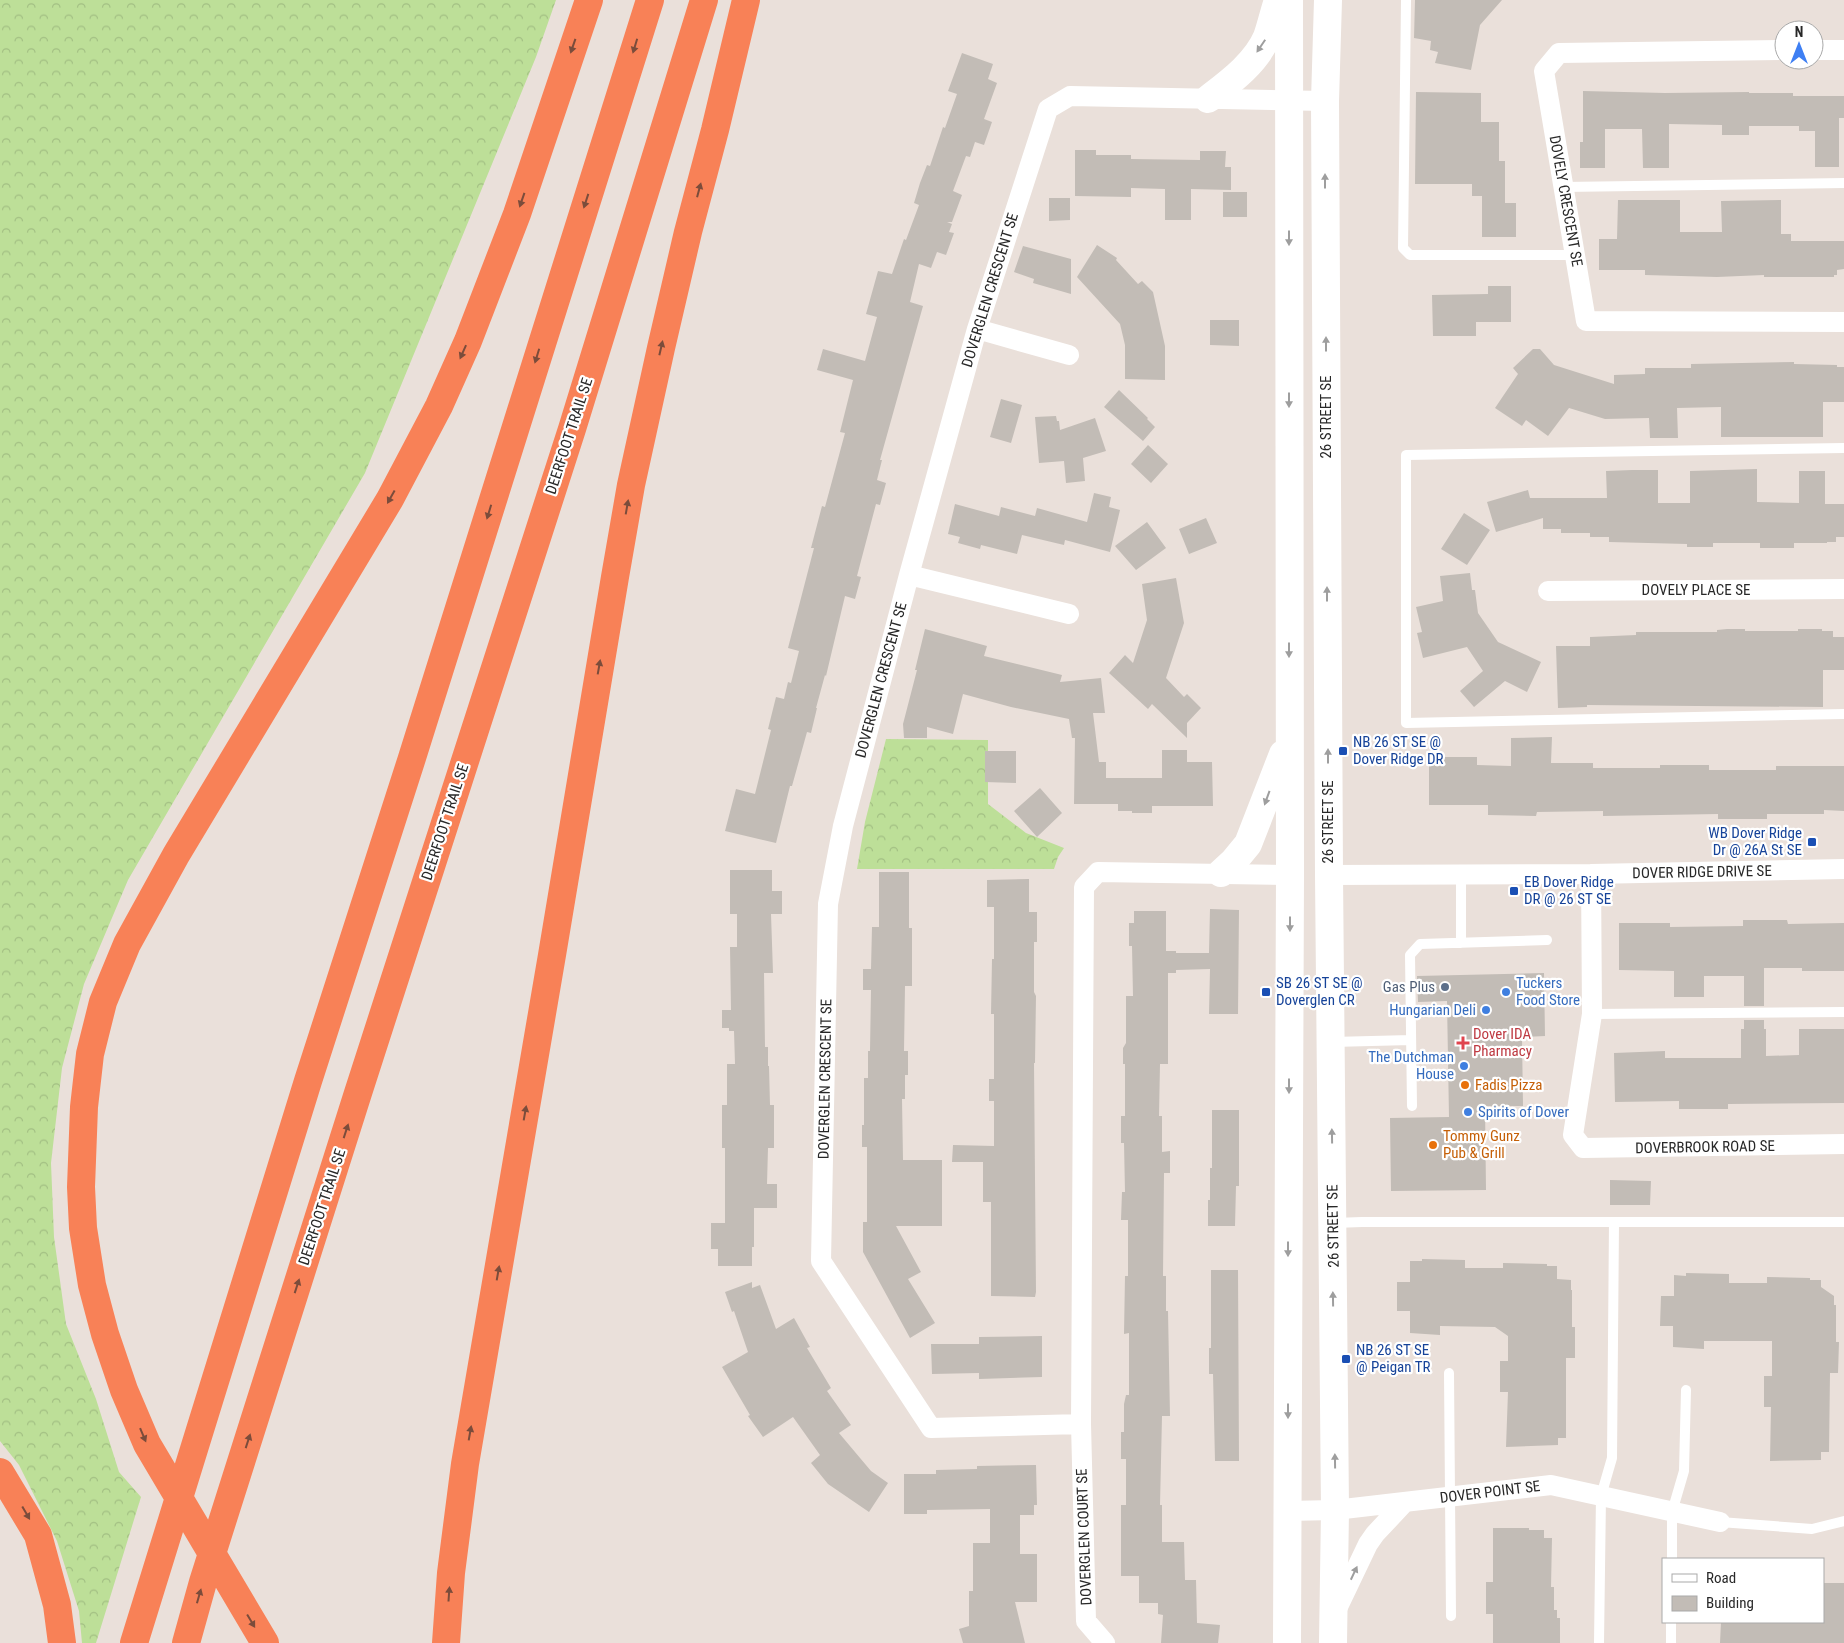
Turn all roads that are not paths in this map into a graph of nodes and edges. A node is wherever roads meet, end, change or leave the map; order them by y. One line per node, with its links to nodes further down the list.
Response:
1 (589, 0): 64 (highway, one-way to 64)
2 (650, 0): 62 (highway, one-way to 62)
3 (704, 0): 63 (highway, DEERFOOT TRAIL SE, one-way to 3)
4 (746, 0): 65 (highway, one-way to 4)
5 (1278, 0): 12 (street, one-way to 12)
6 (1289, 0): 13 (street)
7 (1328, 0): 14 (street, 26 STREET SE)
8 (1406, 0): 17 (lane)
9 (1774, 50): 16 (street, DOVELY CRESCENT SE)
10 (1824, 50): 11 (street)
11 (1844, 50)
12 (1208, 99): 13 (street, DOVERGLEN CRESCENT SE); 19 (street, DOVERGLEN CRESCENT SE)
13 (1289, 102): 14 (street, DOVERGLEN CRESCENT SE); 27 (street, one-way to 27)
14 (1324, 102): 32 (street, 26 STREET SE, one-way to 14)
15 (1844, 182): 16 (lane)
16 (1563, 187): 17 (street, DOVELY CRESCENT SE)
17 (1575, 255): 18 (street, DOVELY CRESCENT SE)
18 (1844, 322)
19 (977, 329): 20 (street); 22 (street, DOVERGLEN CRESCENT SE)
20 (1069, 355)
21 (1844, 448): 26 (lane)
22 (909, 575): 25 (street); 47 (street, DOVERGLEN CRESCENT SE)
23 (1844, 589): 24 (street, DOVELY PLACE SE)
24 (1548, 592)
25 (1069, 614)
26 (1844, 714)
27 (1290, 736): 29 (street, one-way to 29); 31 (street)
28 (1844, 869): 30 (street, DOVER RIDGE DRIVE SE)
29 (1222, 873): 31 (street); 47 (street)
30 (1591, 874): 33 (street, DOVER RIDGE DRIVE SE); 37 (street)
31 (1290, 875): 32 (street, DOVER RIDGE DRIVE SE); 53 (street, one-way to 53)
32 (1329, 875): 33 (street, DOVER RIDGE DRIVE SE); 39 (street, 26 STREET SE)
33 (1461, 875): 35 (lane)
34 (1547, 940): 35 (lane)
35 (1461, 943): 38 (lane)
36 (1844, 1012): 37 (lane)
37 (1592, 1014): 41 (street, DOVERBROOK ROAD SE)
38 (1411, 1040): 39 (lane); 40 (lane)
39 (1330, 1042): 44 (street, 26 STREET SE, one-way to 39)
40 (1412, 1106)
41 (1844, 1144)
42 (1614, 1222): 43 (lane); 44 (lane); 49 (lane)
43 (1844, 1222)
44 (1332, 1224): 52 (street, 26 STREET SE, one-way to 44)
45 (1449, 1372): 50 (lane)
46 (1686, 1390): 54 (lane)
47 (1081, 1424): 66 (street, DOVERGLEN COURT SE)
48 (0, 1472): 61 (highway, one-way to 61)
49 (1601, 1496): 50 (street, DOVER POINT SE); 54 (street, DOVER POINT SE); 68 (lane)
50 (1449, 1497): 51 (street, DOVER POINT SE); 58 (lane)
51 (1406, 1502): 52 (street, DOVER POINT SE); 60 (street, one-way to 51)
52 (1335, 1510): 53 (street, DOVER POINT SE); 60 (street, 26 STREET SE)
53 (1287, 1511): 67 (street)
54 (1672, 1512): 56 (street, DOVER POINT SE); 57 (lane)
55 (1844, 1521): 56 (lane)
56 (1720, 1522)
57 (1672, 1558)
58 (1451, 1616)
59 (1671, 1623): 69 (lane)
60 (1333, 1630)
61 (62, 1643)
62 (134, 1643)
63 (186, 1643)
64 (265, 1643)
65 (446, 1643)
66 (1104, 1643)
67 (1287, 1643)
68 (1599, 1643)
69 (1670, 1643)

